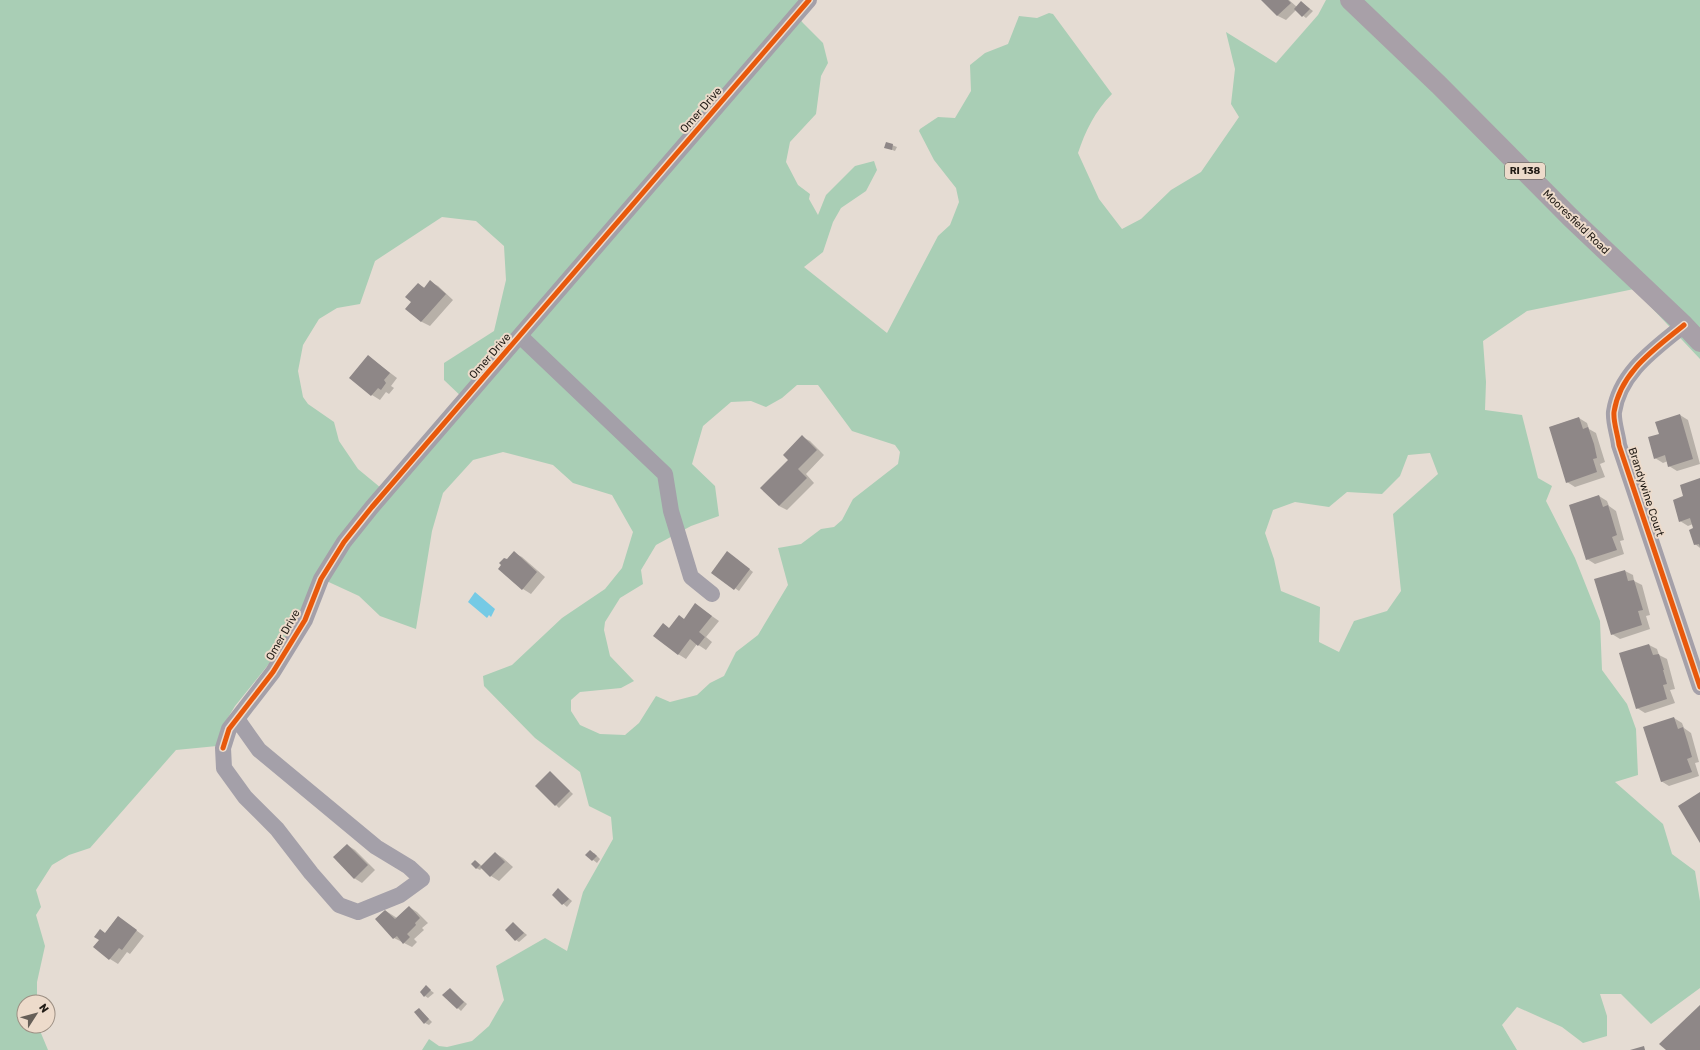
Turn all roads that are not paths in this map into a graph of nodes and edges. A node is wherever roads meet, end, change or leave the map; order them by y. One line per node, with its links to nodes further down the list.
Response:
1 (809, 0): 4 (street, Omer Drive)
2 (1350, 0): 3 (main road, Mooresfield Road / RI 138)
3 (1684, 325): 5 (main road, Mooresfield Road / RI 138); 7 (street, Brandywine Court)
4 (520, 336): 6 (street); 8 (street, Omer Drive)
5 (1700, 342)
6 (712, 594)
7 (1700, 687)
8 (237, 718): 8 (street, Omer Drive)

